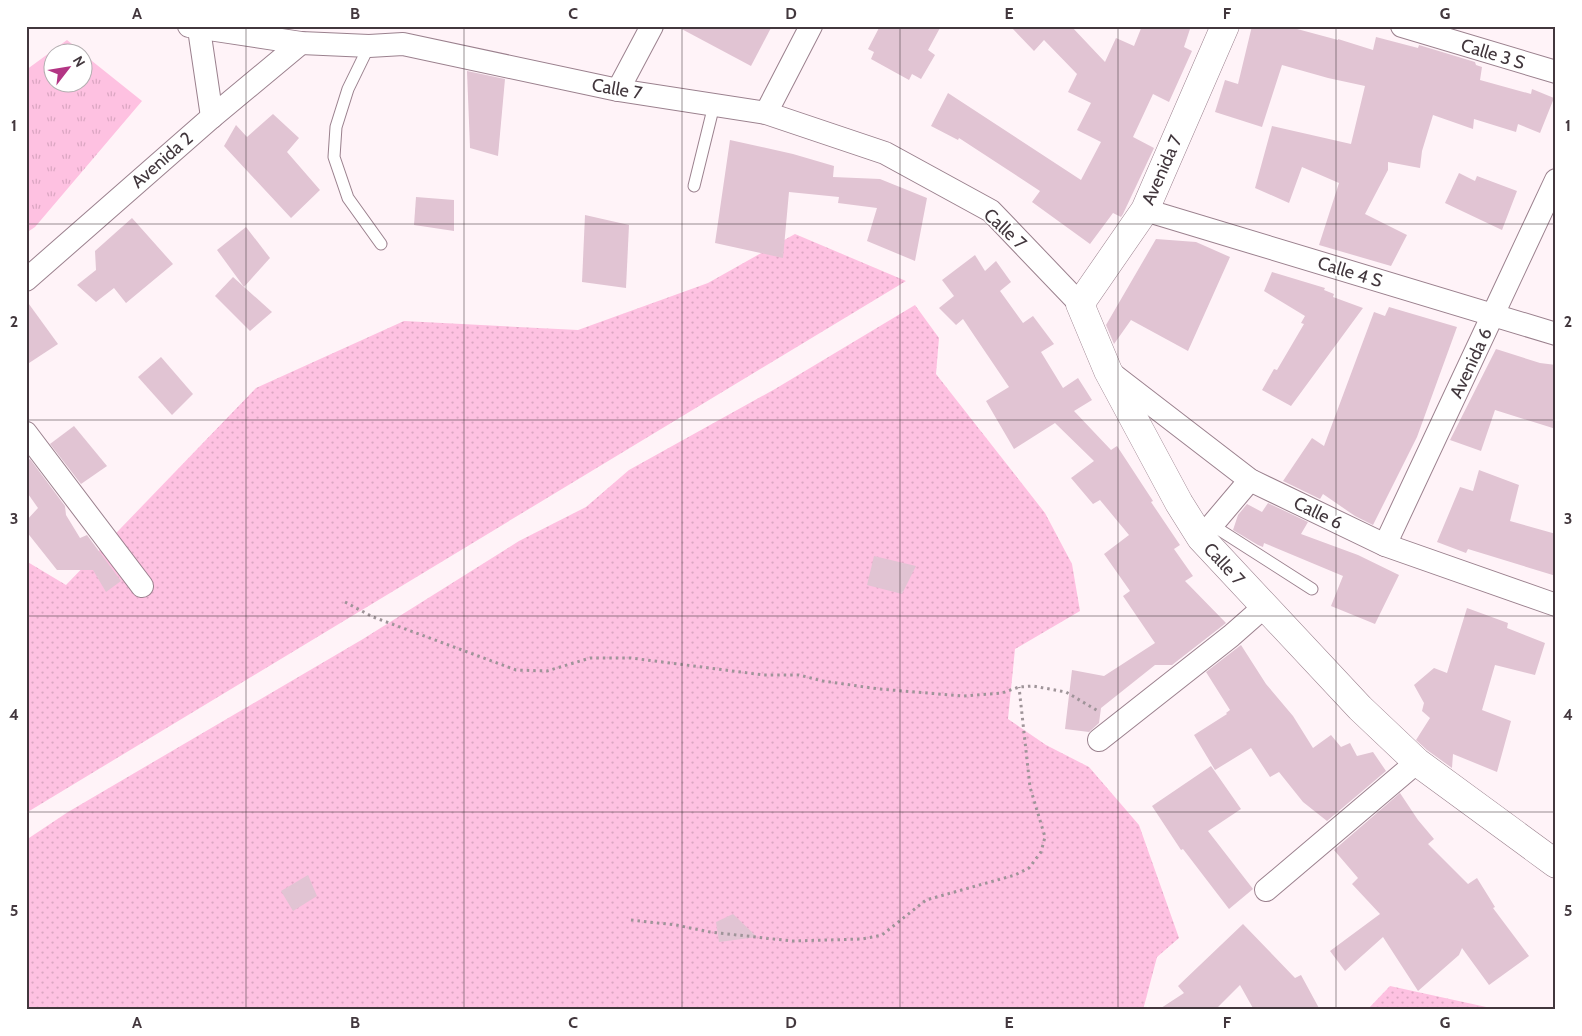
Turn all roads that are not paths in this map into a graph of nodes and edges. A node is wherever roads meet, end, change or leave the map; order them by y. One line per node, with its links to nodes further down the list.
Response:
1 (652, 26): 10 (street)
2 (811, 26): 12 (street)
3 (1225, 26): 16 (main road, Avenida 7)
4 (1402, 26): 9 (street, Calle 3 S)
5 (194, 28): 7 (street, Calle 7); 13 (street)
6 (407, 35): 8 (street, Calle 7); 10 (street, Calle 7)
7 (301, 43): 8 (street, Calle 7); 13 (street, Avenida 2)
8 (369, 46): 17 (lane)
9 (1556, 72)
10 (618, 90): 11 (street, Calle 7)
11 (714, 105): 12 (street, Calle 7); 15 (lane)
12 (766, 113): 19 (street, Calle 7)
13 (212, 117): 18 (street, Avenida 2)
14 (1556, 180): 20 (street, Avenida 6)
15 (694, 186)
16 (1145, 210): 19 (main road, Avenida 7); 20 (street, Calle 4 S)
17 (381, 244)
18 (26, 280)
19 (1080, 304): 22 (main road, Calle 7)
20 (1492, 316): 21 (street, Calle 4 S); 26 (street, Avenida 6)
21 (1556, 334)
22 (1108, 371): 24 (street, Calle 6); 25 (main road, Calle 7)
23 (26, 433): 27 (street)
24 (1250, 480): 25 (street); 26 (street, Calle 6)
25 (1206, 532): 28 (lane); 30 (main road, Calle 7)
26 (1385, 545): 29 (street, Calle 6)
27 (142, 586)
28 (1312, 589)
29 (1556, 605)
30 (1264, 607): 31 (street); 32 (main road, Calle 7)
31 (1099, 740)
32 (1417, 762): 33 (main road, Calle 7); 34 (street)
33 (1556, 864)
34 (1266, 890)

